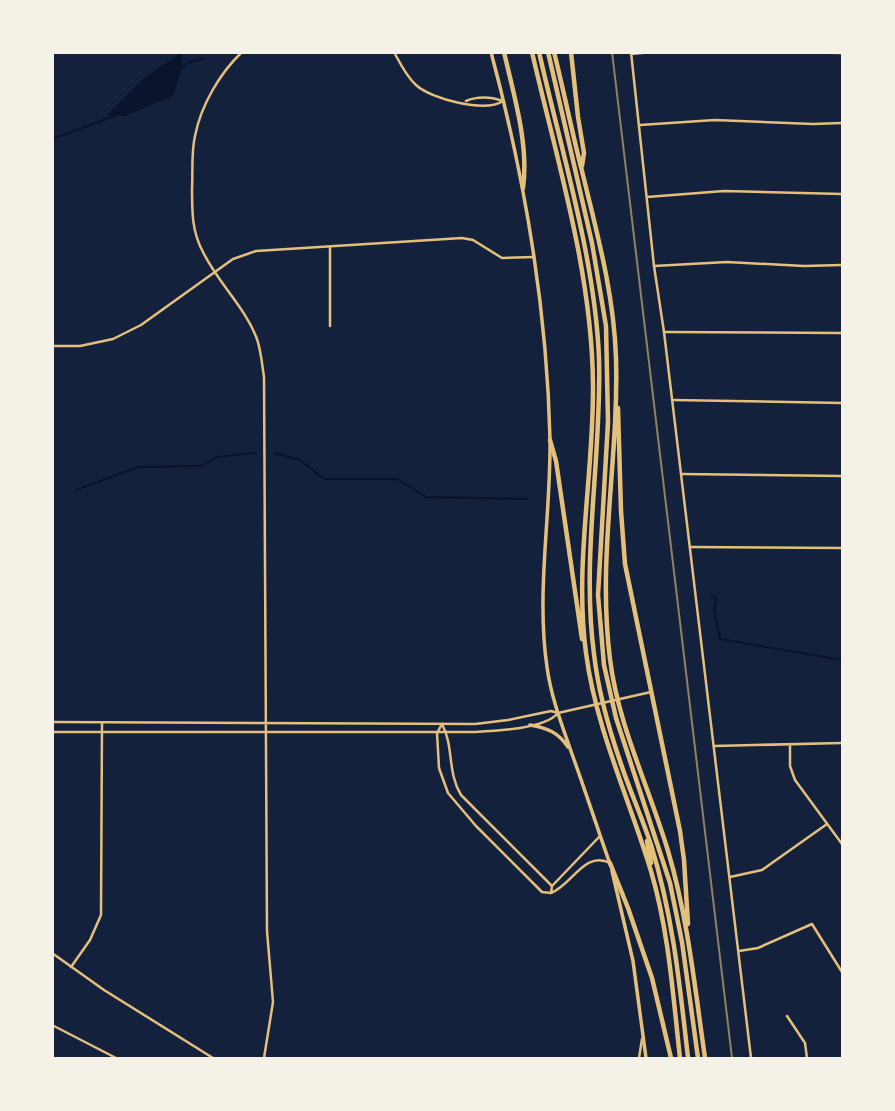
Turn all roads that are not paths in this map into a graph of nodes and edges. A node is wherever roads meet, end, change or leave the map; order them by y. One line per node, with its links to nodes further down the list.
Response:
1 (242, 52): 26 (street)
2 (394, 52): 15 (street)
3 (491, 52): 14 (main road)
4 (504, 52): 19 (highway)
5 (532, 52): 39 (highway)
6 (538, 52): 57 (highway)
7 (548, 52): 83 (highway)
8 (555, 52): 18 (highway)
9 (571, 52): 18 (highway)
10 (652, 52): 12 (street)
11 (782, 52): 13 (street)
12 (631, 53): 17 (street)
13 (842, 53)
14 (503, 101): 15 (street); 15 (street); 19 (main road)
15 (465, 102)
16 (842, 123): 17 (street)
17 (639, 125): 21 (street)
18 (582, 170): 31 (highway)
19 (523, 188): 23 (main road)
20 (842, 194): 21 (street)
21 (647, 197): 25 (street)
22 (330, 248): 23 (street); 26 (street); 27 (street)
23 (535, 257): 34 (main road)
24 (842, 265): 25 (street)
25 (654, 266): 28 (street)
26 (215, 272): 30 (street); 44 (street)
27 (330, 326)
28 (664, 332): 29 (street); 32 (street)
29 (842, 333)
30 (52, 346)
31 (617, 397): 40 (highway); 67 (highway)
32 (672, 400): 33 (street); 35 (street)
33 (842, 403)
34 (550, 440): 39 (highway); 41 (main road)
35 (680, 474): 36 (street); 37 (street)
36 (842, 476)
37 (690, 547): 38 (street); 54 (street)
38 (842, 548)
39 (586, 650): 63 (highway)
40 (650, 692): 41 (street); 67 (highway)
41 (558, 713): 45 (street); 46 (street); 55 (main road)
42 (52, 722): 43 (street)
43 (102, 722): 44 (street); 48 (street)
44 (267, 724): 45 (street); 49 (street)
45 (442, 724): 50 (street); 51 (street)
46 (530, 725): 51 (street); 55 (main road)
47 (52, 732): 48 (street)
48 (102, 732): 49 (street); 70 (street)
49 (267, 733): 50 (street); 77 (street)
50 (438, 733): 51 (street); 59 (street)
51 (447, 733): 56 (street)
52 (842, 743): 53 (street)
53 (790, 744): 54 (street); 58 (street)
54 (714, 746): 64 (street)
55 (572, 753): 60 (main road)
56 (481, 817): 59 (street); 65 (street)
57 (643, 823): 63 (highway); 82 (highway)
58 (827, 824): 61 (street); 64 (street)
59 (476, 826): 66 (street)
60 (600, 836): 62 (main road); 65 (street)
61 (842, 844)
62 (610, 863): 66 (street); 74 (main road); 80 (highway)
63 (651, 871): 81 (highway)
64 (730, 877): 68 (street)
65 (552, 886): 66 (street)
66 (551, 893)
67 (688, 932): 84 (highway)
68 (739, 951): 71 (street); 85 (street)
69 (52, 953): 70 (street)
70 (71, 967): 76 (street)
71 (842, 972)
72 (787, 1016): 86 (street)
73 (52, 1025): 75 (street)
74 (643, 1036): 78 (street); 79 (main road)
75 (116, 1059)
76 (213, 1059)
77 (264, 1059)
78 (639, 1059)
79 (646, 1059)
80 (671, 1059)
81 (680, 1059)
82 (688, 1059)
83 (698, 1059)
84 (705, 1059)
85 (751, 1059)
86 (807, 1059)

